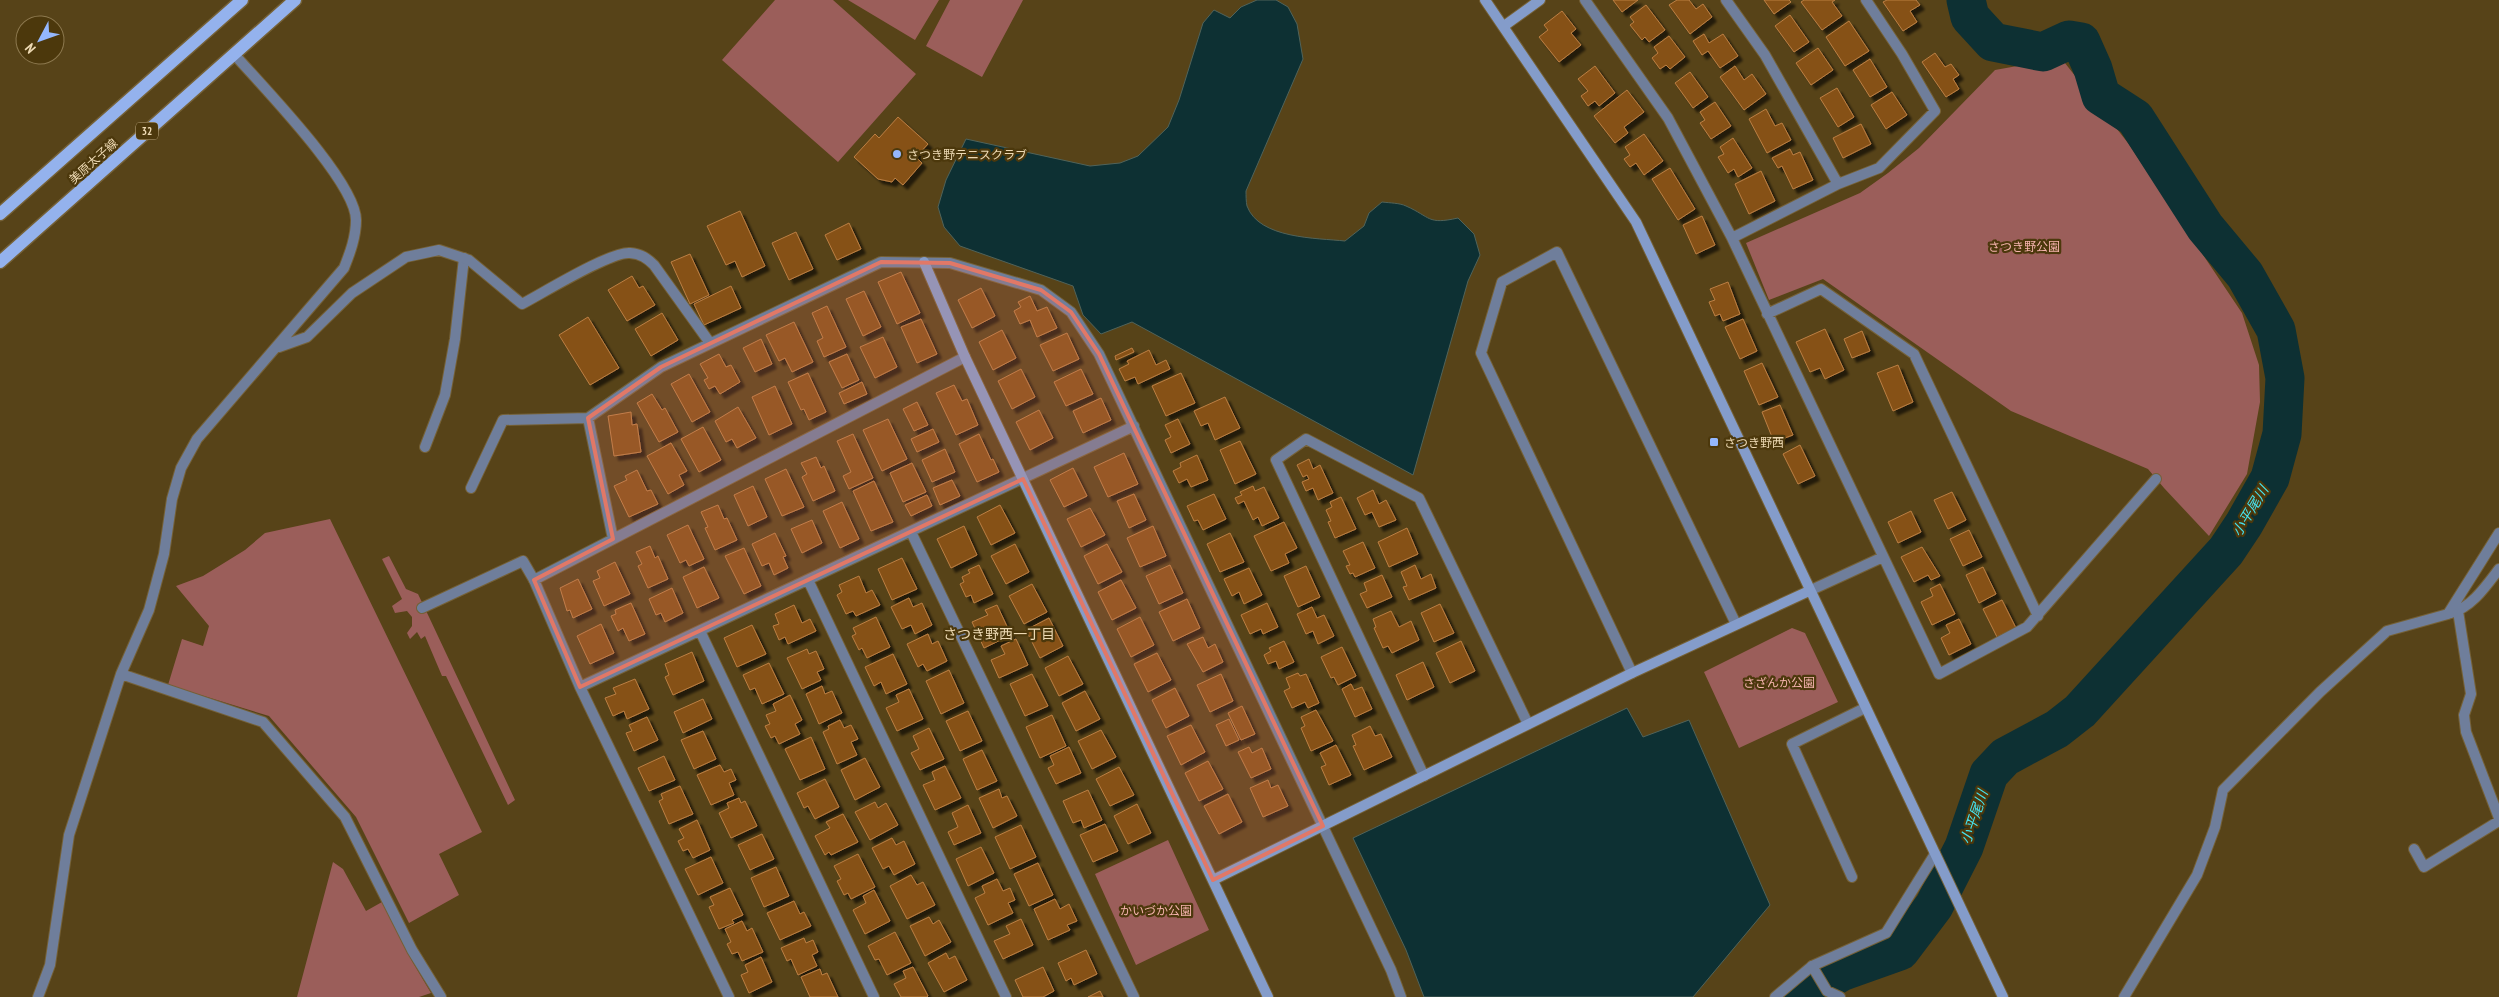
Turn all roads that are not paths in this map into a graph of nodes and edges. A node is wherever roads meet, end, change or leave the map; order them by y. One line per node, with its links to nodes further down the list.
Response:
1 (242, 0): 11 (main road, 美原太子線)
2 (295, 0): 9 (main road, 美原太子線 / 32)
3 (1485, 0): 8 (street)
4 (1540, 0): 8 (street)
5 (1586, 0): 12 (street)
6 (1726, 0): 10 (street)
7 (1866, 0): 10 (street)
8 (1504, 26): 33 (street)
9 (234, 54): 14 (main road, 美原太子線 / 32); 18 (street)
10 (1838, 184): 12 (street)
11 (0, 214)
12 (1732, 238): 16 (street)
13 (464, 258): 17 (street); 18 (street); 22 (street)
14 (0, 262)
15 (924, 262): 17 (street); 19 (street); 21 (street)
16 (1767, 314): 29 (street); 36 (street)
17 (710, 344): 20 (street)
18 (278, 347): 40 (street)
19 (965, 357): 23 (street); 28 (street)
20 (588, 418): 25 (street); 28 (street)
21 (1134, 426): 23 (street); 46 (street)
22 (425, 447)
23 (1023, 479): 26 (street); 50 (street)
24 (2156, 479): 36 (street)
25 (472, 488)
26 (911, 532): 32 (street); 57 (street)
27 (2499, 533): 35 (street)
28 (613, 539): 31 (street)
29 (1883, 557): 33 (street); 36 (street)
30 (2499, 569): 35 (street)
31 (534, 580): 34 (street); 41 (street)
32 (808, 580): 38 (street); 56 (street)
33 (1809, 591): 37 (street); 42 (street)
34 (422, 608)
35 (2453, 612): 45 (street); 63 (street)
36 (2038, 616)
37 (1736, 624): 39 (street); 39 (street)
38 (700, 631): 41 (street); 55 (street)
39 (1632, 673): 43 (street)
40 (121, 674): 52 (street); 53 (street)
41 (580, 687): 54 (street)
42 (1865, 708): 48 (street); 49 (street)
43 (1528, 724): 44 (street); 44 (street)
44 (1424, 776): 46 (street)
45 (2499, 819): 47 (street)
46 (1323, 826): 50 (street); 59 (street)
47 (2414, 849)
48 (1935, 854): 51 (street); 62 (street)
49 (1852, 876)
50 (1213, 880): 58 (street)
51 (1812, 966): 60 (street); 61 (street)
52 (38, 997)
53 (441, 997)
54 (729, 997)
55 (874, 997)
56 (1006, 997)
57 (1134, 997)
58 (1268, 997)
59 (1401, 997)
60 (1775, 997)
61 (1840, 997)
62 (2003, 997)
63 (2124, 997)

